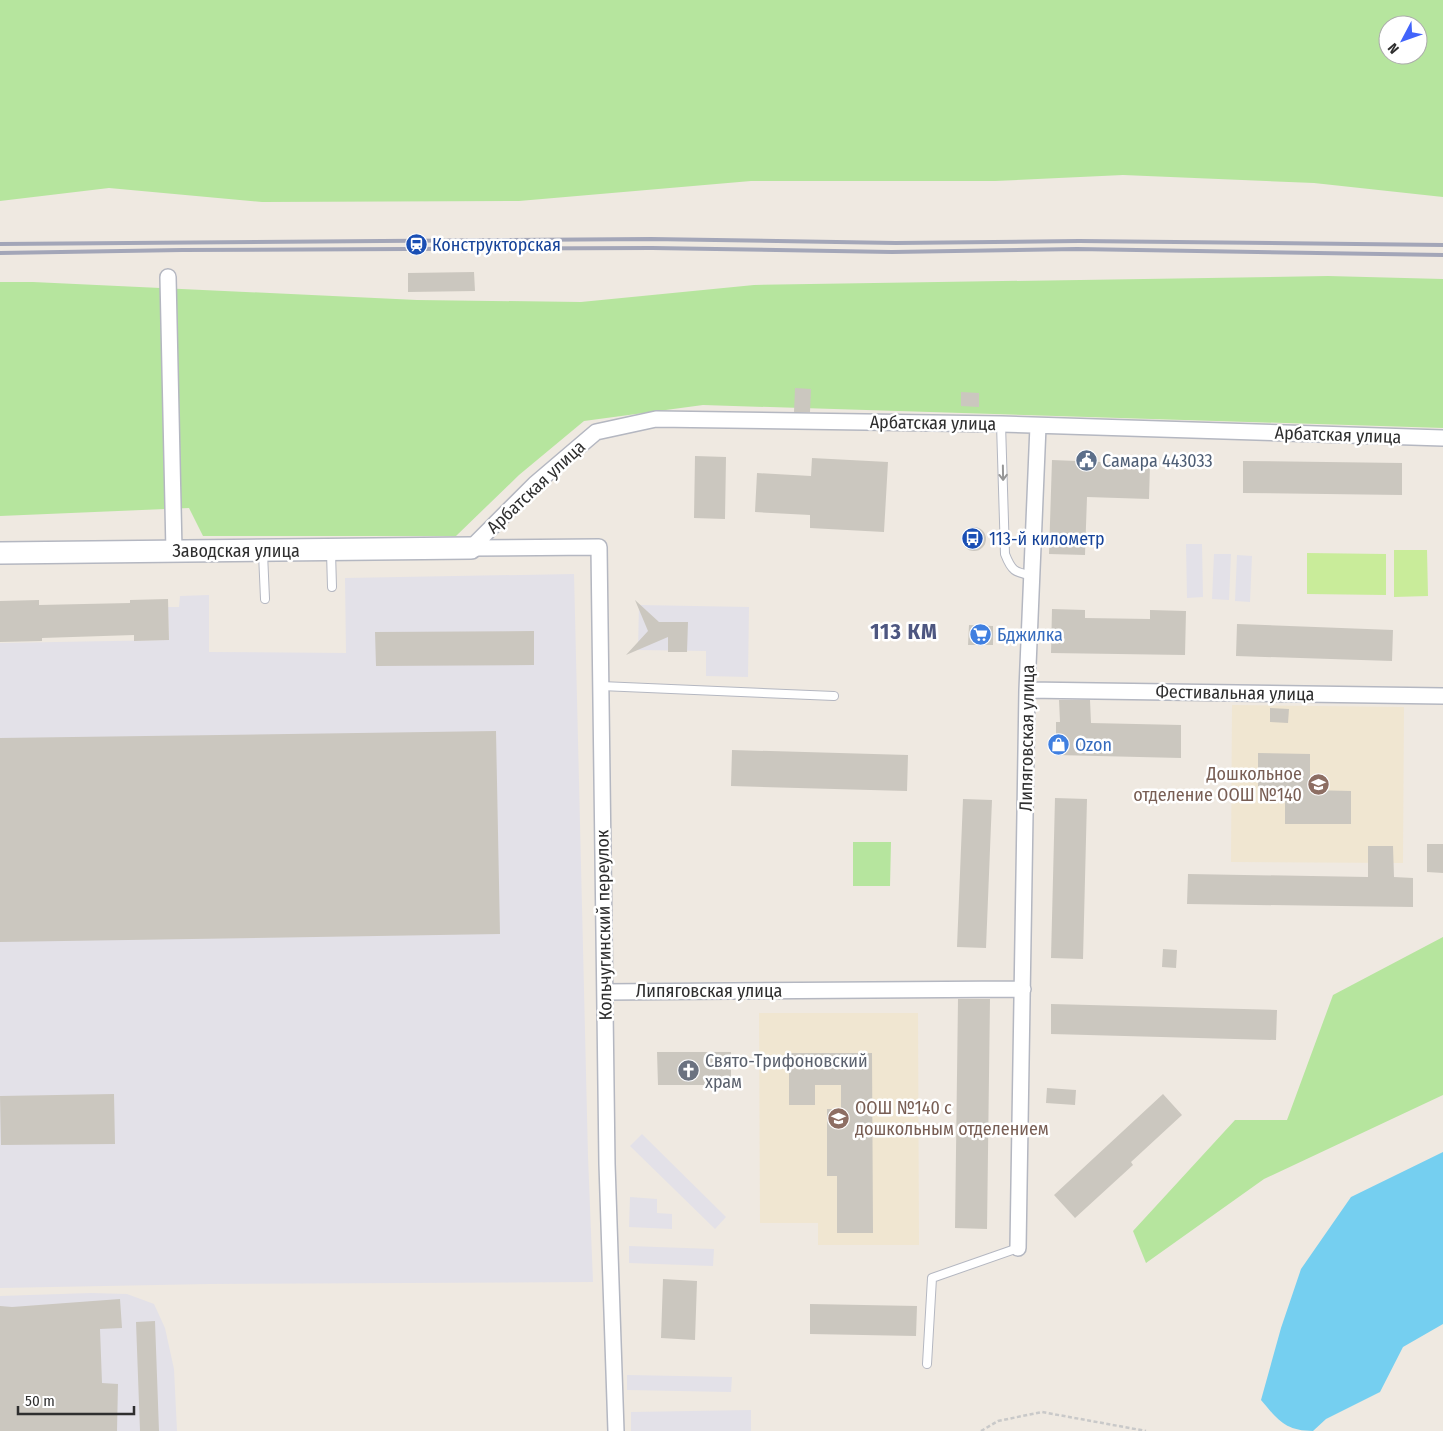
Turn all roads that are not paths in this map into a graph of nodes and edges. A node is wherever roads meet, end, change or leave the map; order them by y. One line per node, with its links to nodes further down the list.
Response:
1 (168, 277): 7 (street)
2 (1001, 424): 3 (street, Арбатская улица); 5 (street, Арбатская улица); 10 (lane, one-way to 10)
3 (1038, 426): 4 (street, Арбатская улица); 10 (street, Липяговская улица)
4 (1443, 438)
5 (471, 548): 6 (street, Заводская улица); 13 (street, Кольчугинский переулок)
6 (331, 550): 8 (street, Заводская улица); 11 (lane)
7 (174, 551): 8 (street, Заводская улица); 9 (street, Заводская улица)
8 (263, 551): 12 (lane)
9 (0, 553)
10 (1033, 576): 14 (street, Липяговская улица)
11 (332, 587)
12 (265, 599)
13 (601, 686): 15 (lane); 18 (street, Кольчугинский переулок)
14 (1027, 690): 16 (street, Фестивальная улица); 17 (street, Липяговская улица)
15 (834, 696)
16 (1443, 696)
17 (1023, 990): 18 (street, Липяговская улица); 19 (street, Липяговская улица)
18 (605, 992): 21 (street, Кольчугинский переулок)
19 (1018, 1248): 20 (lane)
20 (927, 1364)
21 (616, 1431)

